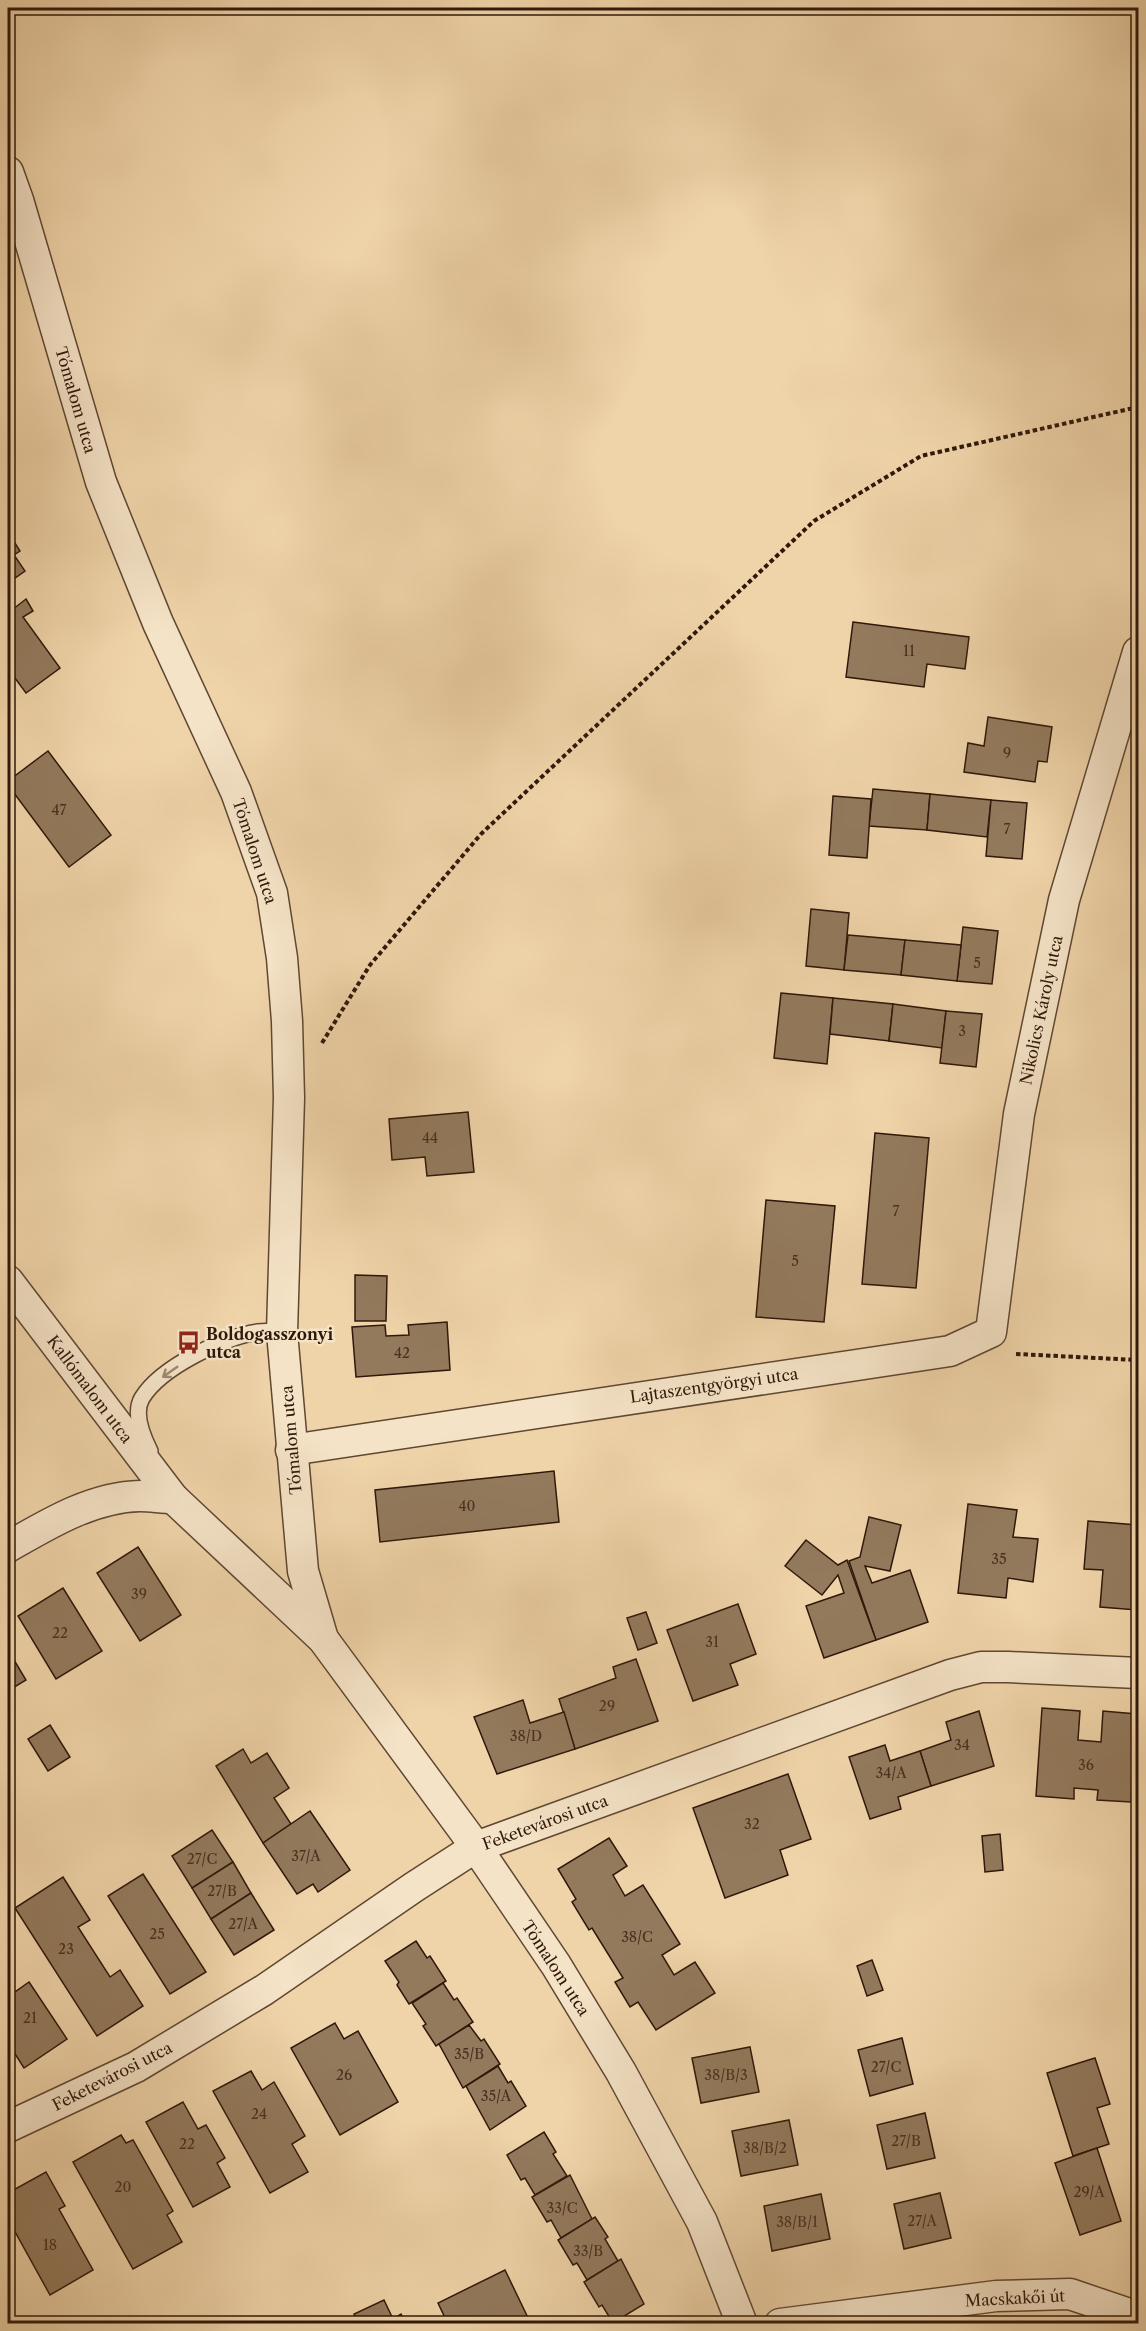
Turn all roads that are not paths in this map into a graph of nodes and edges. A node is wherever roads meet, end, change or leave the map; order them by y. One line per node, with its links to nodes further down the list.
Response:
1 (8, 172): 2 (street, Tómalom utca)
2 (13, 202): 5 (street, Tómalom utca)
3 (1138, 652): 6 (street, Nikolics Károly utca)
4 (8, 1281): 8 (street, Kallómalom utca)
5 (282, 1332): 7 (street, Tómalom utca); 8 (lane, one-way to 8)
6 (950, 1351): 7 (street, Lajtaszentgyörgyi utca)
7 (291, 1450): 10 (street, Tómalom utca)
8 (173, 1498): 9 (street); 10 (street, Tómalom utca)
9 (8, 1547)
10 (323, 1639): 12 (street, Tómalom utca)
11 (1138, 1673): 12 (street, Feketevárosi utca)
12 (476, 1847): 13 (street, Feketevárosi utca); 15 (street, Tómalom utca)
13 (8, 2127)
14 (1138, 2317): 16 (street, Macskakői út)
15 (742, 2324)
16 (780, 2324)

